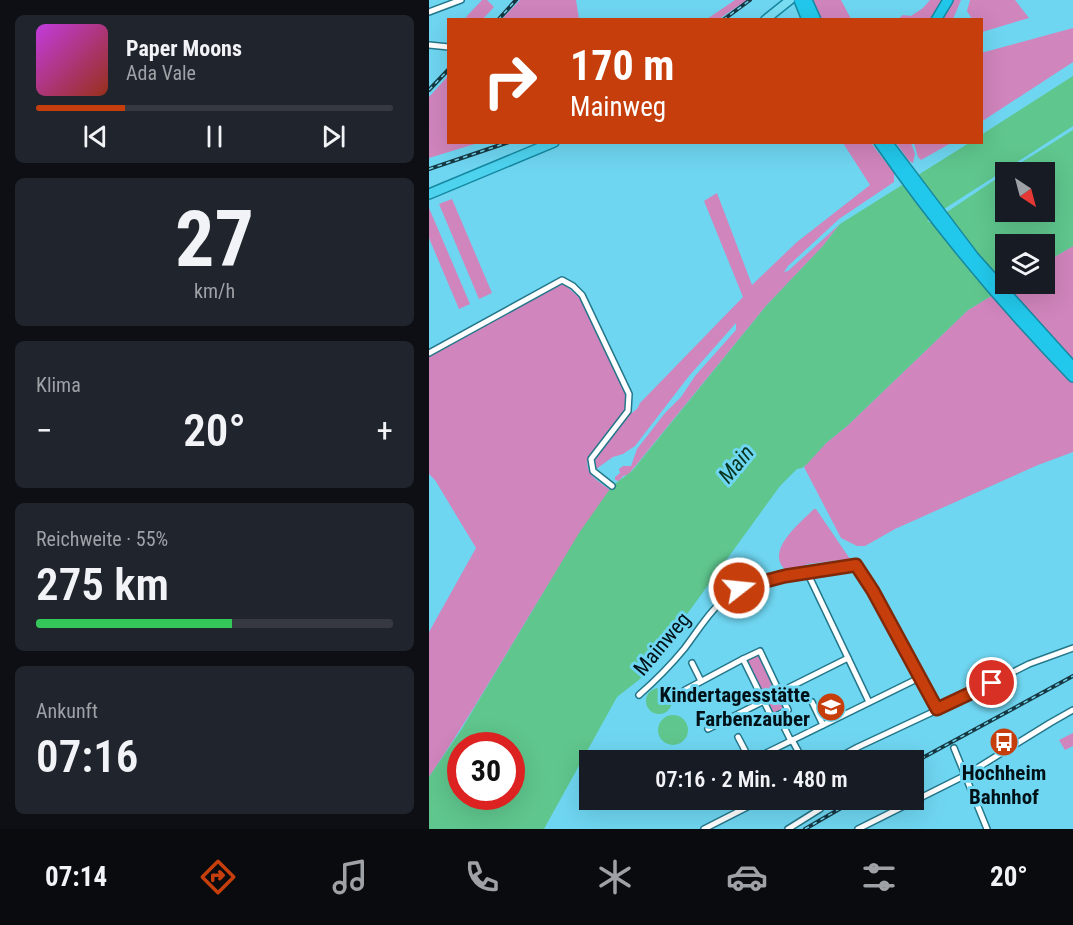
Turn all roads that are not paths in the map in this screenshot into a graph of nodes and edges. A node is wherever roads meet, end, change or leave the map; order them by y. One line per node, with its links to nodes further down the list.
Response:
1 (461, 0): 6 (street)
2 (790, 0): 8 (main road)
3 (799, 0): 7 (highway)
4 (807, 0): 7 (highway)
5 (948, 0): 9 (highway)
6 (429, 12)
7 (810, 17)
8 (768, 18)
9 (937, 18)
10 (429, 45): 11 (street)
11 (447, 47)
12 (538, 144): 17 (highway)
13 (549, 144): 18 (highway)
14 (881, 144): 16 (highway)
15 (888, 144): 16 (highway)
16 (901, 168): 20 (highway); 21 (highway)
17 (429, 189)
18 (429, 194)
19 (429, 353): 22 (street)
20 (1073, 367)
21 (1073, 376)
22 (612, 486)
23 (807, 572): 25 (street); 28 (street, Mainweg); 32 (street, Mainweg)
24 (1073, 648): 36 (street)
25 (848, 658): 31 (street); 35 (street)
26 (743, 659): 29 (street); 31 (street); 33 (street)
27 (692, 663): 29 (street)
28 (921, 677): 35 (street); 36 (street, Mainweg)
29 (701, 681): 30 (street)
30 (685, 690)
31 (780, 692): 38 (street)
32 (639, 695)
33 (764, 701): 38 (street); 40 (street)
34 (812, 702): 39 (street)
35 (869, 702): 39 (street)
36 (937, 709): 47 (street)
37 (1073, 710): 48 (street)
38 (778, 715): 42 (street)
39 (823, 725): 42 (street)
40 (708, 729)
41 (738, 737): 44 (street)
42 (791, 741): 45 (street); 46 (street)
43 (954, 748): 48 (street)
44 (745, 750)
45 (772, 750)
46 (797, 750)
47 (852, 750)
48 (966, 775): 53 (street); 54 (street)
49 (741, 810): 51 (street)
50 (817, 810): 52 (street)
51 (704, 829)
52 (788, 829)
53 (858, 829)
54 (987, 829)

